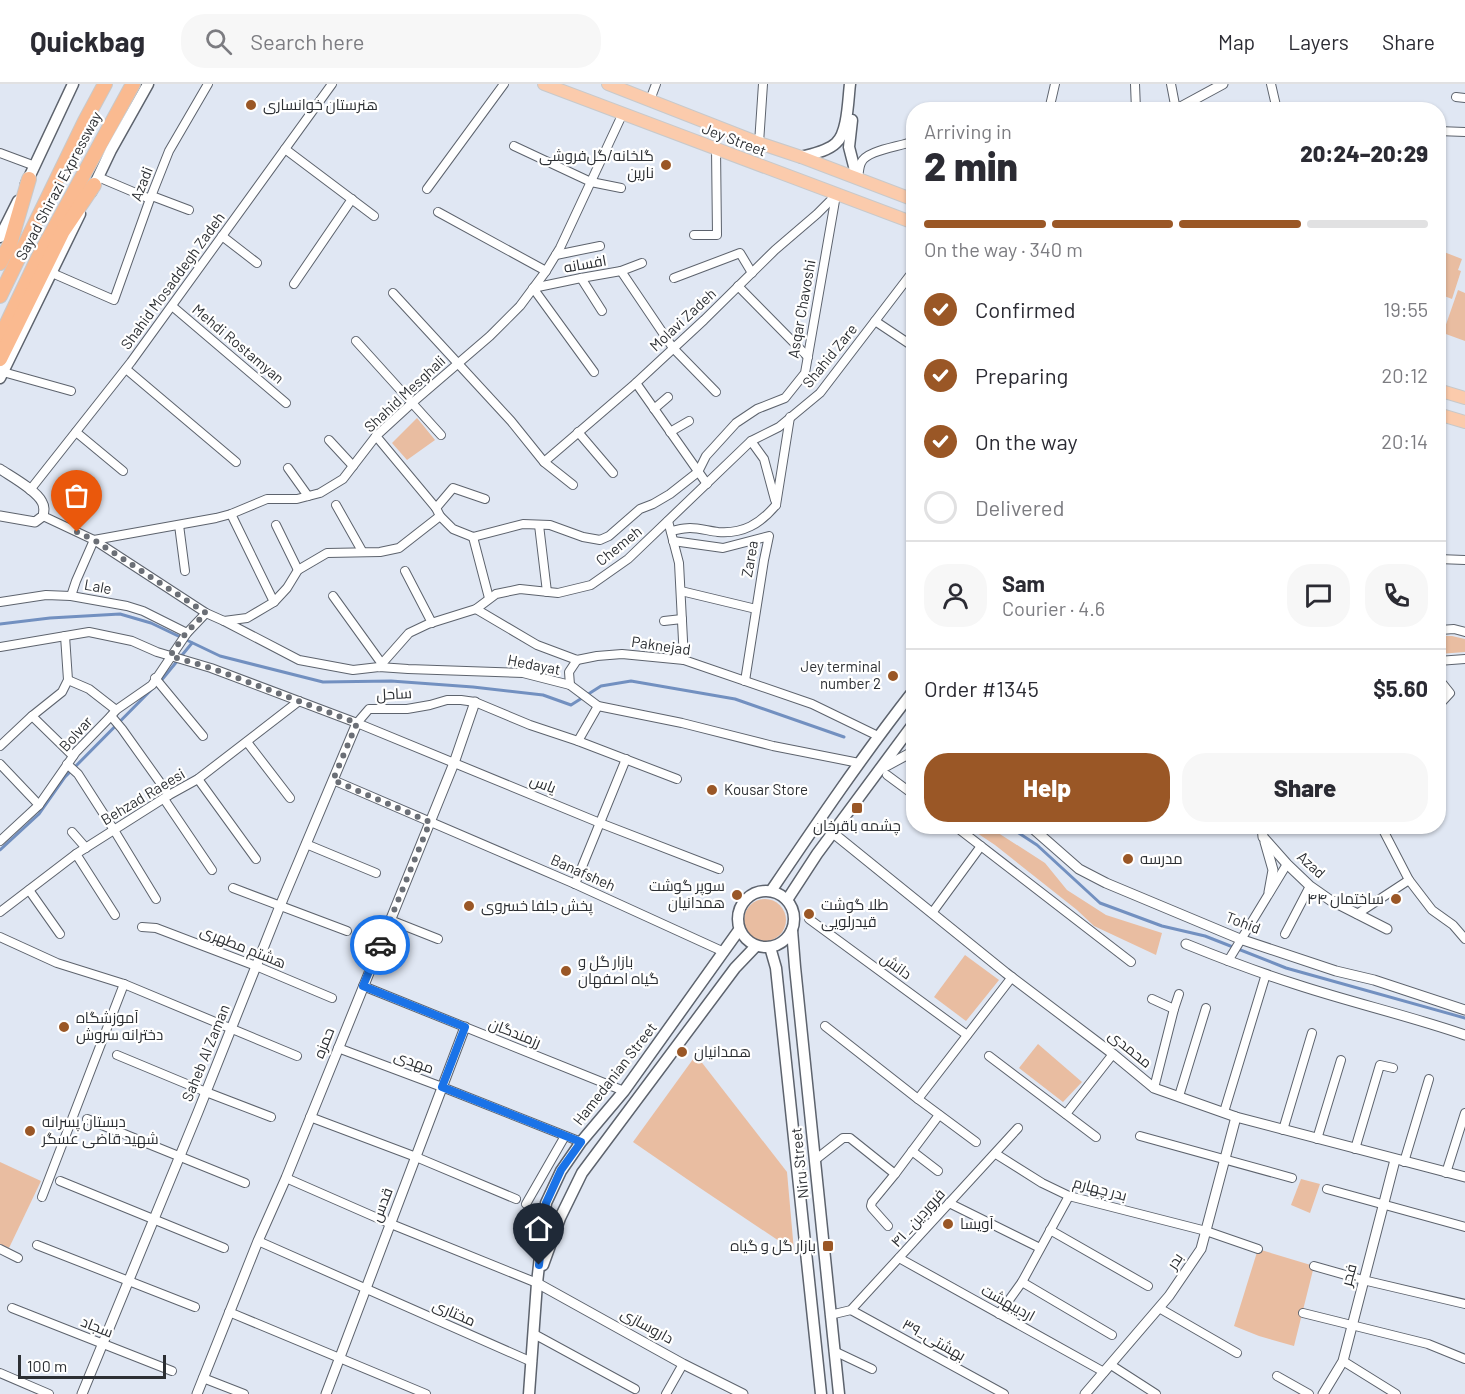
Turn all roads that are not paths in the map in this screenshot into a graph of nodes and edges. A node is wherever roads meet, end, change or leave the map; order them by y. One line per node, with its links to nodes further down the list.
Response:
1 (73, 84): 35 (main road)
2 (103, 84): 68 (highway, Sayad Shirazi Expressway)
3 (133, 84): 72 (highway, Sayad Shirazi Expressway)
4 (148, 84): 37 (main road)
5 (208, 84): 43 (street, Azadi)
6 (332, 84): 32 (street, Shahid Mosaddegh Zadeh)
7 (504, 84): 40 (street)
8 (544, 84): 25 (main road, Jey Street)
9 (608, 84): 19 (main road, Jey Street)
10 (656, 84): 19 (street)
11 (763, 84): 28 (street)
12 (850, 84): 34 (main road)
13 (857, 84): 36 (main road)
14 (1055, 84): 20 (street)
15 (1135, 84): 21 (street)
16 (1171, 84): 22 (street)
17 (1271, 84): 24 (street)
18 (1218, 85): 23 (street)
19 (650, 100): 28 (main road, Jey Street)
20 (1051, 102)
21 (1136, 102)
22 (1175, 102)
23 (1188, 102)
24 (1275, 102)
25 (623, 113): 31 (main road, Jey Street); 38 (street, Shahid Mesghali)
26 (1446, 131): 27 (street)
27 (1465, 132)
28 (759, 143): 34 (main road, Jey Street)
29 (906, 144): 36 (street)
30 (514, 146): 38 (street)
31 (716, 148): 41 (main road, Jey Street); 49 (street)
32 (285, 149): 44 (street); 50 (street, Shahid Mosaddegh Zadeh)
33 (0, 153): 35 (street)
34 (801, 157): 36 (main road, Jey Street)
35 (32, 172): 51 (main road); 54 (highway)
36 (857, 178): 42 (main road, Jey Street)
37 (96, 181): 43 (street); 59 (main road); 79 (highway)
38 (591, 182): 39 (street); 53 (street, Shahid Mesghali)
39 (621, 188)
40 (427, 189)
41 (836, 195): 48 (main road, Jey Street); 60 (street, Molavi Zadeh); 76 (street, Asqar Chavoshi)
42 (906, 197)
43 (151, 198): 45 (street); 59 (street, Azadi)
44 (352, 199): 47 (street); 64 (street)
45 (189, 210)
46 (438, 212): 57 (street)
47 (374, 216)
48 (906, 220)
49 (694, 235)
50 (222, 236): 55 (street); 69 (street, Shahid Mosaddegh Zadeh)
51 (0, 237)
52 (600, 246): 53 (street)
53 (556, 255): 57 (street, Shahid Mesghali)
54 (0, 263)
55 (257, 263)
56 (642, 263): 58 (street)
57 (546, 271): 66 (street, Shahid Mesghali)
58 (621, 272): 61 (street, افسانه); 75 (street, افسانه)
59 (52, 273): 79 (main road)
60 (752, 273): 62 (street); 65 (street, Molavi Zadeh)
61 (581, 278): 66 (street, افسانه); 70 (street)
62 (674, 278)
63 (906, 280): 71 (street, Shahid Zare)
64 (294, 284)
65 (738, 286): 75 (street, Molavi Zadeh); 76 (street)
66 (534, 288): 77 (street, Shahid Mesghali); 80 (street)
67 (393, 293): 77 (street)
68 (0, 296)
69 (172, 306): 78 (street, Shahid Mosaddegh Zadeh); 87 (street, Mehdi Rostamyan)
70 (602, 311)
71 (875, 321): 74 (street); 91 (street, Shahid Zare)
72 (0, 338)
73 (356, 341): 88 (street)
74 (906, 342)
75 (673, 348): 81 (street, Molavi Zadeh); 83 (street, افسانه)
76 (808, 357): 107 (street, Asqar Chavoshi)
77 (459, 363): 88 (street, Shahid Mesghali); 102 (street)
78 (126, 369): 94 (street, Shahid Mosaddegh Zadeh); 101 (street)
79 (1, 370): 82 (street)
80 (594, 372)
81 (636, 383): 89 (street); 95 (street, Molavi Zadeh)
82 (71, 391)
83 (716, 392)
84 (1446, 392): 86 (main road)
85 (668, 397): 89 (street)
86 (1465, 398)
87 (286, 403)
88 (412, 403): 97 (street); 98 (street, Shahid Mesghali)
89 (654, 409): 96 (street)
90 (1446, 416): 93 (main road)
91 (790, 417): 100 (street, Shahid Zare); 115 (street)
92 (689, 421): 96 (street)
93 (1465, 422)
94 (76, 432): 106 (street); 111 (street, Shahid Mosaddegh Zadeh)
95 (578, 432): 102 (street, Molavi Zadeh); 108 (street)
96 (670, 432): 107 (street)
97 (441, 435)
98 (376, 436): 103 (street, Shahid Mesghali); 116 (street)
99 (329, 440): 103 (street)
100 (751, 441): 109 (street, Chemeh); 115 (street)
101 (236, 462)
102 (544, 462): 110 (street)
103 (353, 466): 112 (street, Shahid Mesghali)
104 (288, 468): 112 (street)
105 (0, 469): 111 (street)
106 (123, 471)
107 (698, 472): 109 (street); 123 (street, Asqar Chavoshi)
108 (613, 473)
109 (707, 484): 120 (street, Chemeh)
110 (573, 485)
111 (30, 490): 119 (street)
112 (308, 496): 117 (street, Shahid Mesghali)
113 (485, 500): 116 (street)
114 (336, 505): 128 (street)
115 (776, 505): 124 (street)
116 (438, 512): 125 (street); 128 (street)
117 (231, 514): 121 (street, Shahid Mesghali); 140 (street)
118 (0, 516): 119 (street)
119 (43, 516): 126 (street)
120 (668, 521): 124 (street); 135 (street, Chemeh)
121 (179, 525): 126 (street, Shahid Mesghali); 132 (street)
122 (276, 525): 131 (street)
123 (539, 525): 125 (street, Asqar Chavoshi); 135 (street)
124 (671, 531): 127 (street)
125 (473, 537): 138 (street)
126 (94, 540): 136 (street); 143 (street)
127 (674, 541): 134 (street); 142 (street, Zarea)
128 (362, 551): 131 (street)
129 (1446, 559): 130 (street)
130 (1465, 560)
131 (298, 570): 140 (street)
132 (185, 571)
133 (405, 571): 147 (street)
134 (681, 591): 142 (street); 144 (street)
135 (547, 592): 138 (street, Chemeh)
136 (71, 596): 139 (street, Lale); 150 (street, Lale)
137 (333, 596): 158 (street)
138 (489, 598): 141 (street, Chemeh)
139 (0, 602)
140 (274, 602): 145 (street)
141 (476, 609): 147 (street); 155 (street, Paknejad)
142 (756, 609): 161 (street, Zarea)
143 (206, 613): 145 (street); 150 (street, Bolvar)
144 (682, 619): 146 (street); 156 (street)
145 (224, 621): 158 (street, Hedayat)
146 (664, 621)
147 (432, 623): 158 (street)
148 (1446, 630): 149 (street)
149 (1465, 632)
150 (186, 633): 153 (street, Bolvar)
151 (65, 636): 152 (street); 153 (street); 160 (street)
152 (0, 647)
153 (173, 654): 159 (street, Bolvar); 164 (street)
154 (1465, 659): 157 (street)
155 (577, 660): 156 (street, Paknejad); 162 (street)
156 (684, 660): 161 (street, Paknejad)
157 (1446, 660)
158 (380, 665): 162 (street, Hedayat)
159 (155, 678): 167 (street, Bolvar); 170 (street)
160 (68, 680): 167 (street); 168 (street)
161 (744, 681): 171 (street, Paknejad)
162 (573, 688): 166 (street, Hedayat)
163 (906, 700): 171 (main road)
164 (299, 701): 169 (street); 174 (street, Behzad Raeesi)
165 (475, 702): 169 (street, ساحل); 173 (street, ساحل); 179 (street, حمزه)
166 (596, 705): 173 (street); 180 (street, Hedayat)
167 (114, 713): 176 (street, Bolvar); 188 (street)
168 (32, 716): 175 (street); 176 (street)
169 (357, 723): 179 (street, یاس); 186 (street, Saheb Al Zaman)
170 (203, 736)
171 (878, 736): 180 (main road)
172 (906, 736): 183 (main road)
173 (578, 741): 178 (street, ساحل)
174 (247, 742): 185 (street, Behzad Raeesi); 189 (street)
175 (0, 746)
176 (73, 756): 182 (street, Bolvar)
177 (906, 756): 183 (street)
178 (626, 759): 184 (street, ساحل); 192 (street)
179 (454, 763): 191 (street, حمزه); 192 (street, یاس)
180 (859, 763): 216 (main road)
181 (0, 764): 190 (street)
182 (67, 764): 190 (street, Bolvar); 193 (street)
183 (883, 772): 187 (street); 195 (main road)
184 (677, 778)
185 (198, 779): 188 (street, Behzad Raeesi); 206 (street)
186 (333, 780): 191 (street, Banafsheh); 202 (street, Saheb Al Zaman)
187 (906, 789)
188 (166, 797): 193 (street, Behzad Raeesi); 209 (street)
189 (290, 798)
190 (39, 805): 201 (street, Bolvar)
191 (430, 822): 212 (street, Banafsheh); 226 (street, حمزه)
192 (600, 823): 208 (street, یاس); 212 (street)
193 (114, 830): 204 (street, Behzad Raeesi); 218 (street)
194 (72, 832): 204 (street)
195 (833, 833): 219 (main road); 222 (street, محمدی)
196 (965, 834): 203 (street)
197 (1039, 834): 240 (street, Tohid)
198 (1263, 834): 200 (street)
199 (1385, 834): 211 (street)
200 (1263, 837): 207 (street, Azad); 217 (street)
201 (0, 841)
202 (306, 844): 210 (street); 220 (street, Saheb Al Zaman)
203 (981, 846): 222 (street); 242 (street)
204 (86, 848): 205 (street, Behzad Raeesi)
205 (76, 854): 215 (street, Behzad Raeesi); 224 (street)
206 (256, 859)
207 (1287, 864): 213 (street, Azad); 217 (street)
208 (718, 869)
209 (212, 870)
210 (376, 873)
211 (1409, 880): 223 (street); 236 (street)
212 (575, 884): 241 (street, Banafsheh)
213 (1310, 886): 223 (street, Azad); 233 (street)
214 (233, 888): 220 (street)
215 (29, 890): 221 (street, Behzad Raeesi); 232 (street)
216 (771, 891): 219 (main road); 229 (main road)
217 (1269, 892): 240 (street)
218 (156, 899)
219 (787, 900): 230 (main road)
220 (280, 906): 231 (street); 243 (street, Saheb Al Zaman)
221 (0, 912)
222 (932, 913): 247 (street, محمدی)
223 (1357, 914): 228 (street, Azad)
224 (115, 915)
225 (809, 919): 260 (street, دانش)
226 (390, 920): 235 (street); 249 (street, حمزه)
227 (142, 927): 243 (street, هشتم مطهری)
228 (1387, 929)
229 (739, 930): 238 (main road); 241 (main road, Hamedanian Street)
230 (792, 930): 239 (main road); 244 (main road, Niru Street)
231 (347, 931)
232 (60, 934)
233 (1285, 934)
234 (0, 938): 248 (street)
235 (438, 939)
236 (1465, 939)
237 (1186, 944): 240 (street)
238 (756, 946): 239 (main road); 333 (main road, Hamedanian Street)
239 (770, 947): 245 (main road, Niru Street)
240 (1234, 950): 246 (street); 255 (street, Tohid)
241 (724, 952): 272 (main road, Hamedanian Street)
242 (1131, 962)
243 (256, 966): 251 (street, هشتم مطهری); 258 (street, Saheb Al Zaman)
244 (795, 967): 245 (main road); 298 (main road, Niru Street)
245 (776, 968): 374 (main road, Niru Street)
246 (1266, 974): 261 (street); 276 (street)
247 (1012, 977): 260 (street); 263 (street, محمدی)
248 (124, 984): 258 (street); 310 (street)
249 (363, 986): 257 (street, رزمندگان); 262 (street, حمزه)
250 (1179, 994): 254 (street)
251 (332, 998)
252 (1152, 999): 254 (street)
253 (1206, 1008): 274 (street)
254 (1174, 1009): 271 (street)
255 (1465, 1010)
256 (825, 1026): 275 (street)
257 (465, 1027): 270 (street, قدس); 272 (street, رزمندگان)
258 (231, 1029): 265 (street); 273 (street, Saheb Al Zaman)
259 (1312, 1033): 285 (street)
260 (967, 1035): 275 (street)
261 (1465, 1035)
262 (338, 1048): 270 (street, مهدی); 281 (street, حمزه)
263 (1113, 1054): 271 (street, محمدی); 278 (street)
264 (117, 1055): 273 (street)
265 (297, 1056)
266 (989, 1056): 278 (street)
267 (1341, 1060): 289 (street)
268 (1393, 1068): 292 (street)
269 (1429, 1079): 299 (street)
270 (442, 1087): 286 (street, مهدی); 296 (street, قدس)
271 (1154, 1088): 274 (street, محمدی)
272 (624, 1091): 290 (main road, Hamedanian Street)
273 (206, 1092): 280 (street); 295 (street, Saheb Al Zaman)
274 (1179, 1096): 276 (street, محمدی)
275 (918, 1099): 279 (street)
276 (1224, 1112): 282 (street, محمدی)
277 (1465, 1113): 301 (street)
278 (1066, 1114): 288 (street)
279 (939, 1115): 291 (street); 293 (street)
280 (271, 1117)
281 (310, 1117): 296 (street); 303 (street, حمزه)
282 (1236, 1117): 285 (street, محمدی); 297 (street, بدر)
283 (87, 1119): 295 (street)
284 (1018, 1128): 294 (street, ۴۱ _فروردین)
285 (1283, 1130): 289 (street, محمدی)
286 (565, 1136): 290 (street, مهدی); 313 (street)
287 (1140, 1136): 297 (street)
288 (1096, 1137)
289 (1317, 1139): 292 (street, محمدی)
290 (581, 1142): 333 (main road, Hamedanian Street)
291 (975, 1142)
292 (1355, 1149): 299 (street, محمدی)
293 (912, 1151): 300 (street); 302 (street)
294 (996, 1154): 309 (street, بدر چهارم); 312 (street, ۴۱ _فروردین)
295 (180, 1156): 307 (street); 315 (street, Saheb Al Zaman)
296 (416, 1157): 311 (street); 316 (street, قدس)
297 (1224, 1159): 304 (street); 320 (street, بدر)
298 (815, 1160): 302 (street); 344 (main road, Niru Street)
299 (1400, 1161): 301 (street, محمدی); 314 (street, فجر)
300 (938, 1171)
301 (1446, 1173): 305 (street, محمدی)
302 (895, 1174): 317 (street)
303 (286, 1178): 316 (street); 321 (street, حمزه)
304 (1292, 1178)
305 (1465, 1178)
306 (60, 1180): 315 (street)
307 (245, 1183)
308 (1327, 1189): 314 (street)
309 (1069, 1196): 319 (street); 320 (street, بدر چهارم)
310 (42, 1197)
311 (516, 1199)
312 (949, 1203): 324 (street); 328 (street, ۴۱ _فروردین)
313 (526, 1204)
314 (1384, 1204): 318 (street); 331 (street, فجر)
315 (154, 1218): 323 (street); 330 (street, Saheb Al Zaman)
316 (391, 1224): 333 (street); 335 (street, قدس)
317 (888, 1226)
318 (1465, 1227)
319 (1050, 1230): 324 (street); 334 (street)
320 (1206, 1231): 325 (street, بدر چهارم); 339 (street, بدر)
321 (258, 1241): 335 (street, مختاری); 341 (street, حمزه)
322 (37, 1245): 330 (street)
323 (224, 1248)
324 (1040, 1248): 332 (street)
325 (1258, 1249)
326 (0, 1250): 327 (street)
327 (18, 1258)
328 (899, 1258): 340 (street, ۴۱ _فروردین); 343 (street, اردیبهشت)
329 (1314, 1266): 331 (street)
330 (128, 1280): 337 (street); 348 (street, Saheb Al Zaman)
331 (1363, 1280): 336 (street); 345 (street, فجر)
332 (1022, 1282): 343 (street); 347 (street)
333 (537, 1283): 346 (main road, Hamedanian Street); 355 (street, داروسازی)
334 (1148, 1286)
335 (366, 1289): 351 (street, قدس); 354 (street, مختاری)
336 (1465, 1304)
337 (195, 1307)
338 (12, 1308): 348 (street, سجاد)
339 (1159, 1308): 350 (street); 356 (street, بدر)
340 (851, 1310): 344 (street); 376 (street, ۳۹_بهشتی)
341 (229, 1312): 351 (street); 362 (street, حمزه)
342 (1303, 1312): 345 (street)
343 (999, 1314): 359 (street, اردیبهشت)
344 (830, 1315): 349 (main road, Niru Street)
345 (1352, 1325): 352 (street); 353 (street, فجر)
346 (534, 1334): 354 (main road, Hamedanian Street); 363 (street)
347 (1112, 1335)
348 (102, 1344): 358 (street, سجاد); 366 (street, Saheb Al Zaman)
349 (834, 1351): 357 (street); 364 (main road, Niru Street)
350 (1237, 1353)
351 (340, 1358): 369 (street, قدس); 370 (street)
352 (1465, 1359)
353 (1343, 1361): 380 (street, فجر); 381 (street)
354 (532, 1362): 371 (main road, Hamedanian Street)
355 (683, 1364): 372 (street); 373 (street, داروسازی)
356 (1111, 1365): 359 (street, بدر); 378 (street)
357 (872, 1369)
358 (172, 1371)
359 (1104, 1372): 377 (street, بدر)
360 (0, 1373): 365 (street)
361 (1277, 1376): 379 (street)
362 (203, 1378): 367 (street, حمزه); 368 (street)
363 (635, 1389)
364 (839, 1391): 375 (street)
365 (50, 1394)
366 (82, 1394)
367 (197, 1394)
368 (244, 1394)
369 (326, 1394)
370 (426, 1394)
371 (529, 1394)
372 (666, 1394)
373 (743, 1394)
374 (821, 1394)
375 (849, 1394)
376 (1004, 1394)
377 (1085, 1394)
378 (1156, 1394)
379 (1309, 1394)
380 (1323, 1394)
381 (1396, 1394)

